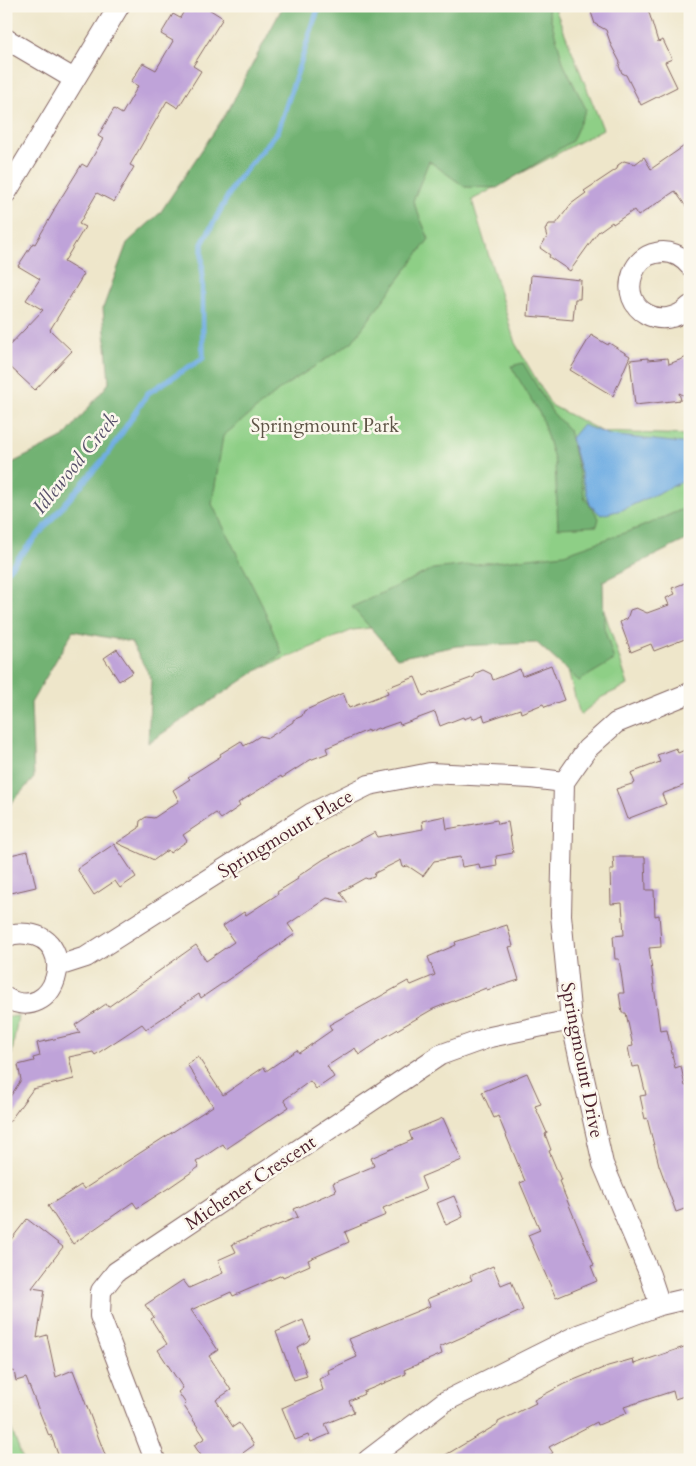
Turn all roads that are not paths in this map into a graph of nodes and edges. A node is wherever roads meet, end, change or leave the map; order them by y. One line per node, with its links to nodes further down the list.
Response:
1 (119, 6): 3 (street)
2 (6, 39): 3 (street)
3 (74, 79): 4 (street)
4 (6, 193)
5 (688, 260): 6 (street)
6 (690, 306)
7 (690, 694): 8 (street)
8 (564, 782): 10 (street, Springmount Place); 12 (street, Springmount Drive)
9 (6, 937): 10 (street)
10 (58, 966): 11 (street)
11 (6, 998)
12 (571, 1020): 14 (street, Springmount Drive); 15 (street, Michener Crescent)
13 (690, 1298): 14 (street)
14 (660, 1305): 16 (street)
15 (155, 1460)
16 (368, 1460)

